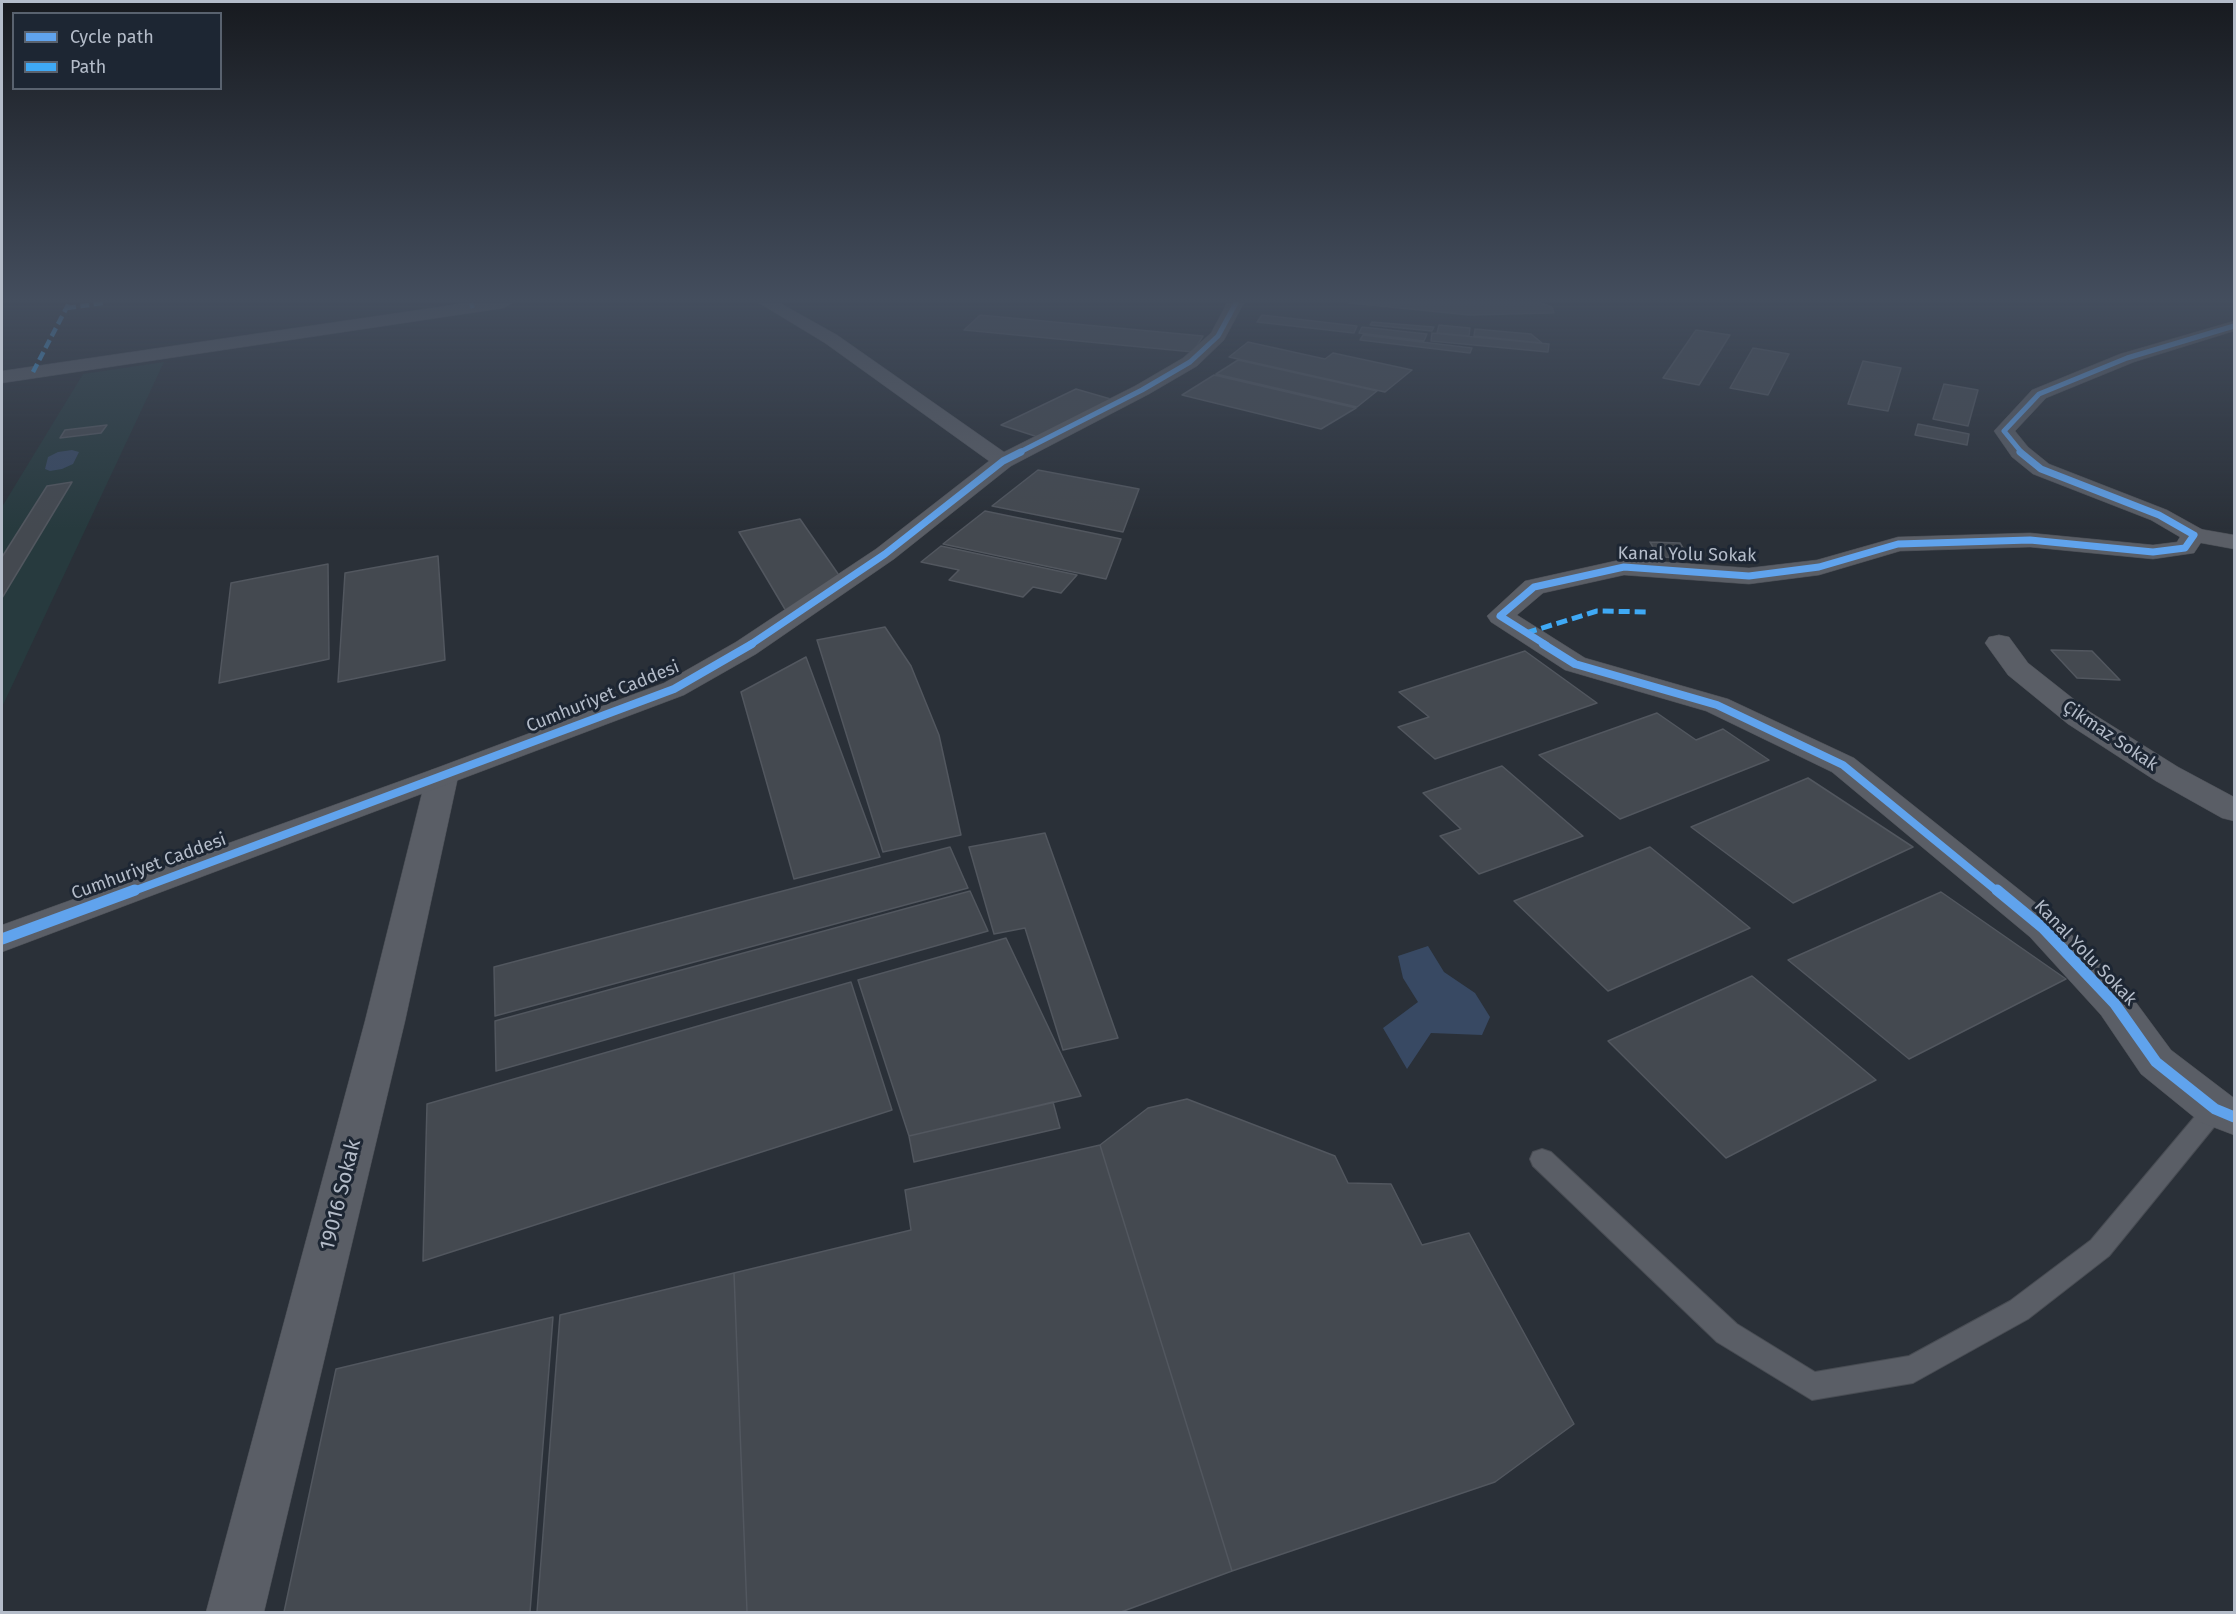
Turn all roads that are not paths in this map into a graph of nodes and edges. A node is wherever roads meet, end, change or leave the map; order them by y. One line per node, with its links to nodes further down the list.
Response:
1 (886, 378): 4 (street)
2 (1162, 378): 4 (street, Cumhuriyet Caddesi)
3 (2077, 378): 5 (street)
4 (1003, 461): 8 (street, Cumhuriyet Caddesi)
5 (2194, 535): 6 (street); 11 (street, Kanal Yolu Sokak)
6 (2235, 542)
7 (1999, 643): 9 (street, Çikmaz Sokak)
8 (442, 777): 10 (street, Cumhuriyet Caddesi); 13 (street, 19016 Sokak)
9 (2235, 810)
10 (2, 939)
11 (2225, 1113): 12 (lane)
12 (1542, 1159)
13 (235, 1612)

